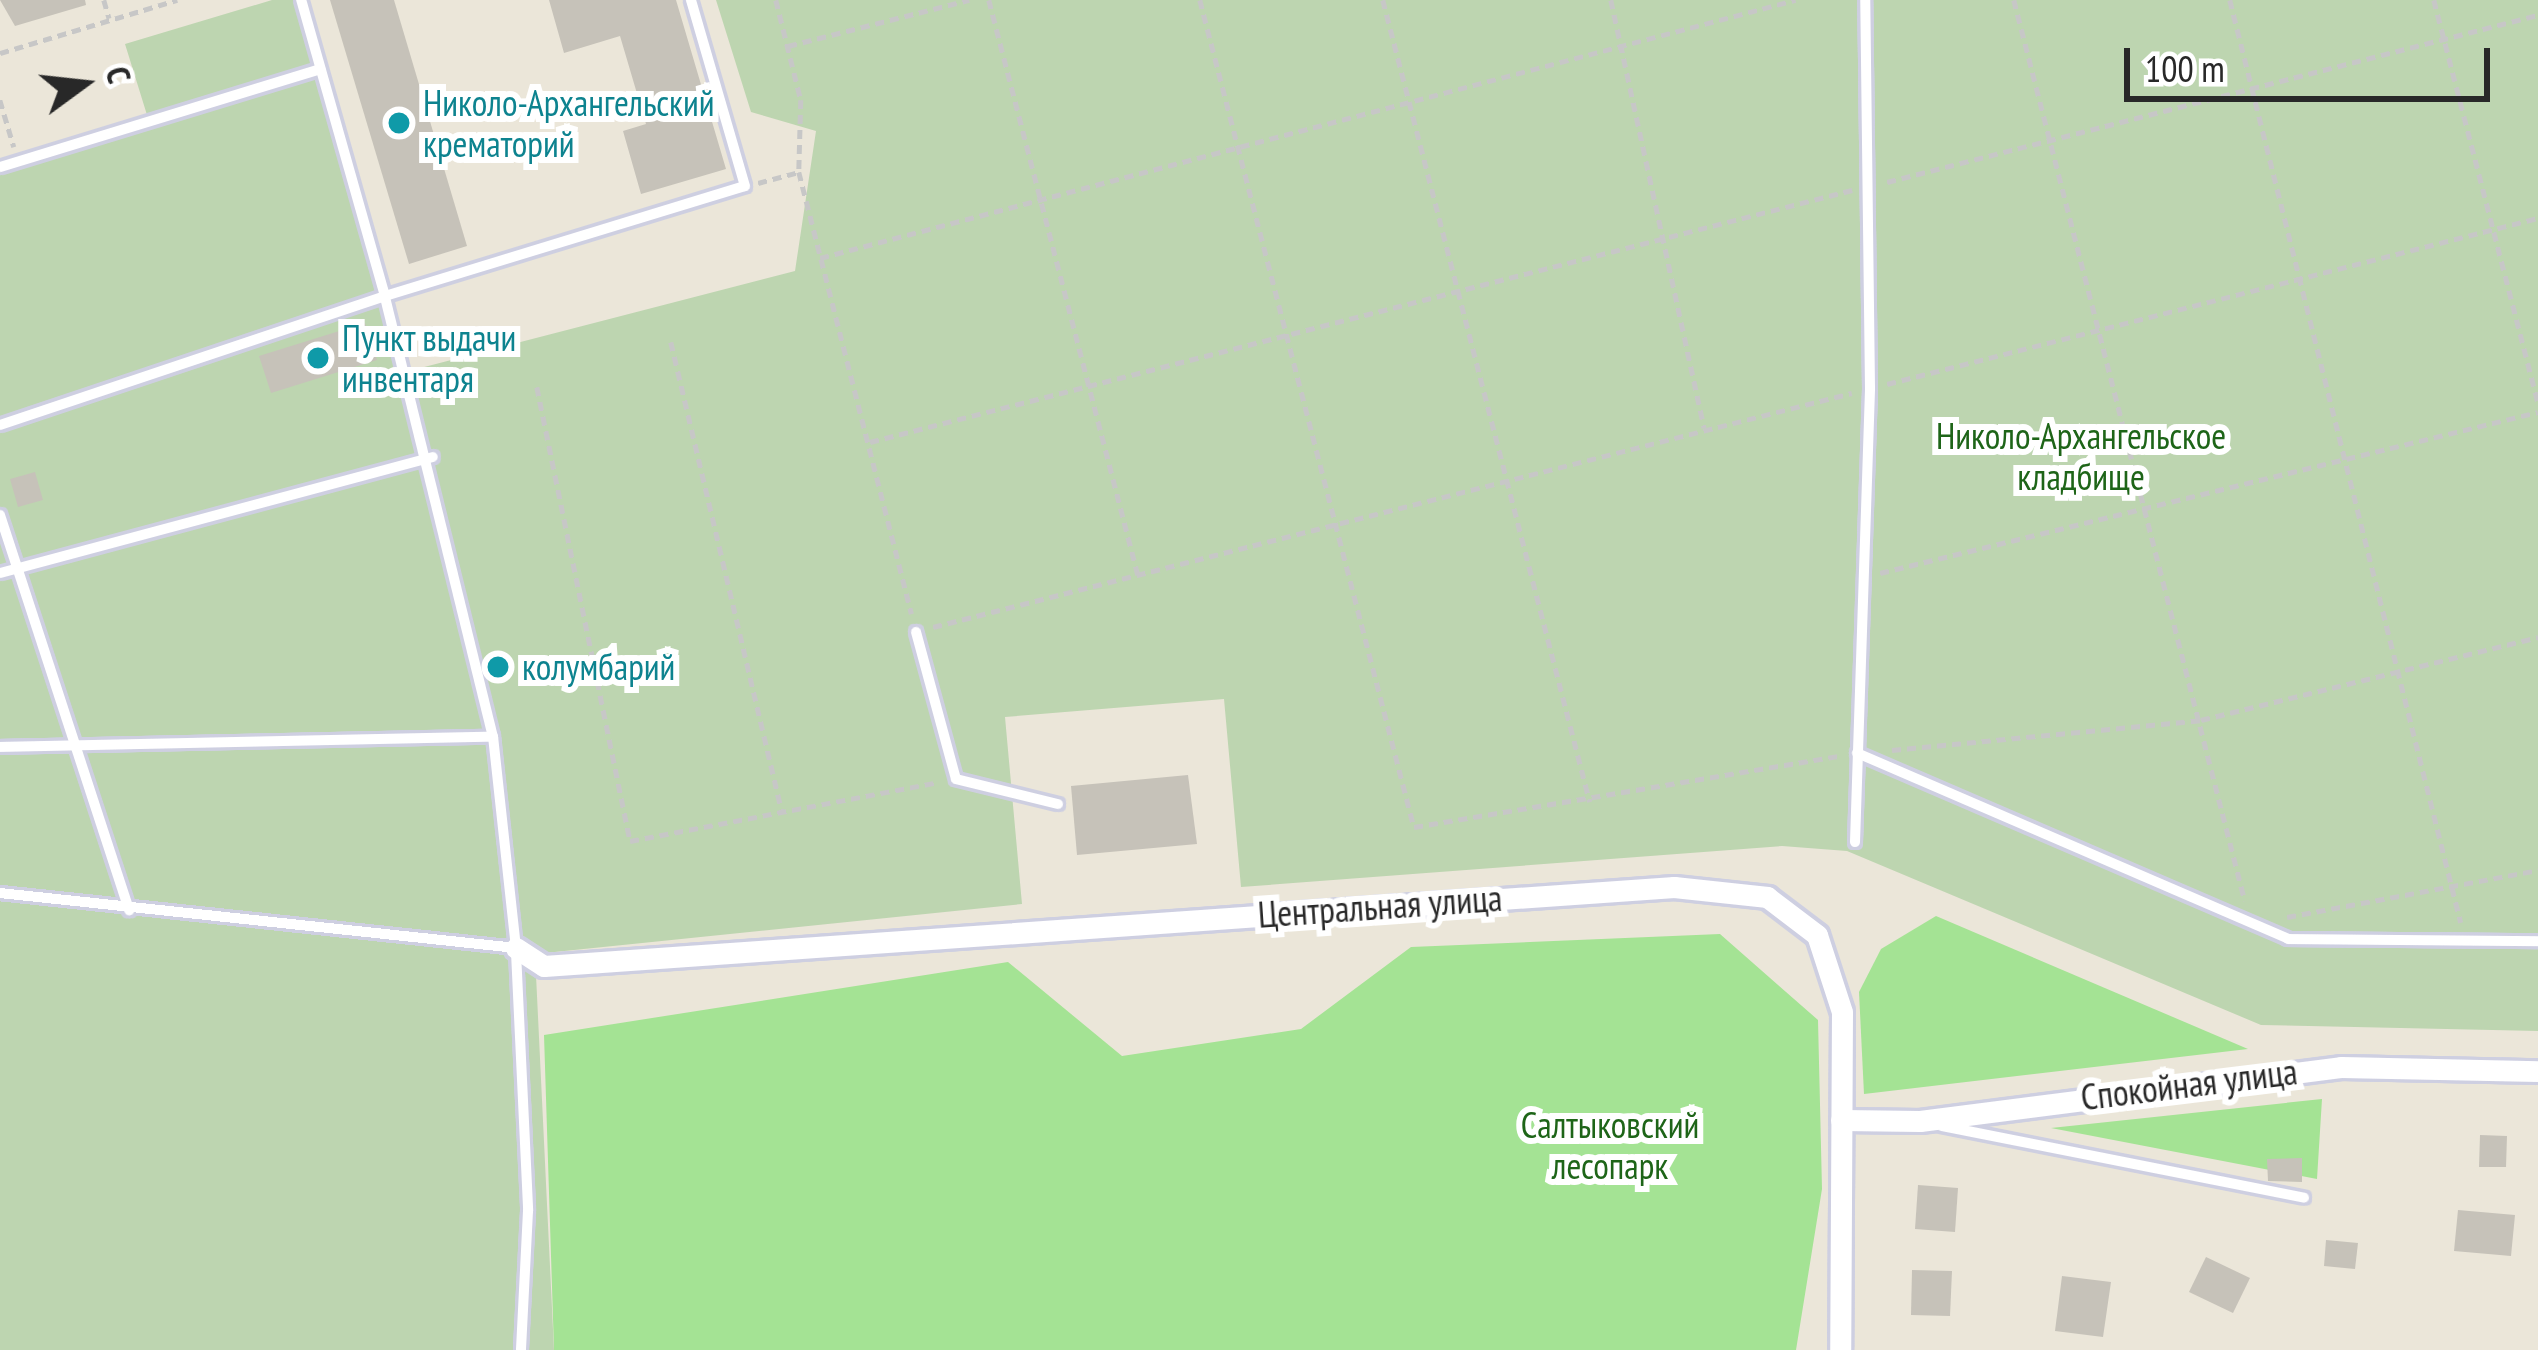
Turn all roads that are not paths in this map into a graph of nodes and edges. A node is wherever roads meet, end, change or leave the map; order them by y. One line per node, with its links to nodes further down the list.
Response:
1 (301, 0): 4 (lane)
2 (691, 0): 6 (lane)
3 (1865, 0): 16 (lane)
4 (320, 69): 5 (lane); 6 (lane)
5 (0, 167)
6 (385, 296): 7 (lane); 8 (lane)
7 (0, 425)
8 (433, 457): 10 (lane); 13 (lane)
9 (0, 514): 10 (lane)
10 (18, 568): 11 (lane); 15 (lane)
11 (0, 573)
12 (916, 632): 17 (lane)
13 (493, 737): 15 (lane); 22 (lane)
14 (0, 746): 15 (lane)
15 (79, 752): 20 (lane)
16 (1857, 753): 18 (lane); 21 (lane)
17 (1058, 804)
18 (1855, 842)
19 (0, 893): 20 (lane)
20 (130, 910): 22 (lane)
21 (2538, 941)
22 (516, 948): 24 (street, Центральная улица); 27 (lane)
23 (2538, 1071): 25 (street, Спокойная улица)
24 (1841, 1120): 25 (street, Спокойная улица); 28 (street, Центральная улица)
25 (1920, 1121): 26 (lane)
26 (2304, 1198)
27 (521, 1350)
28 (1840, 1350)

